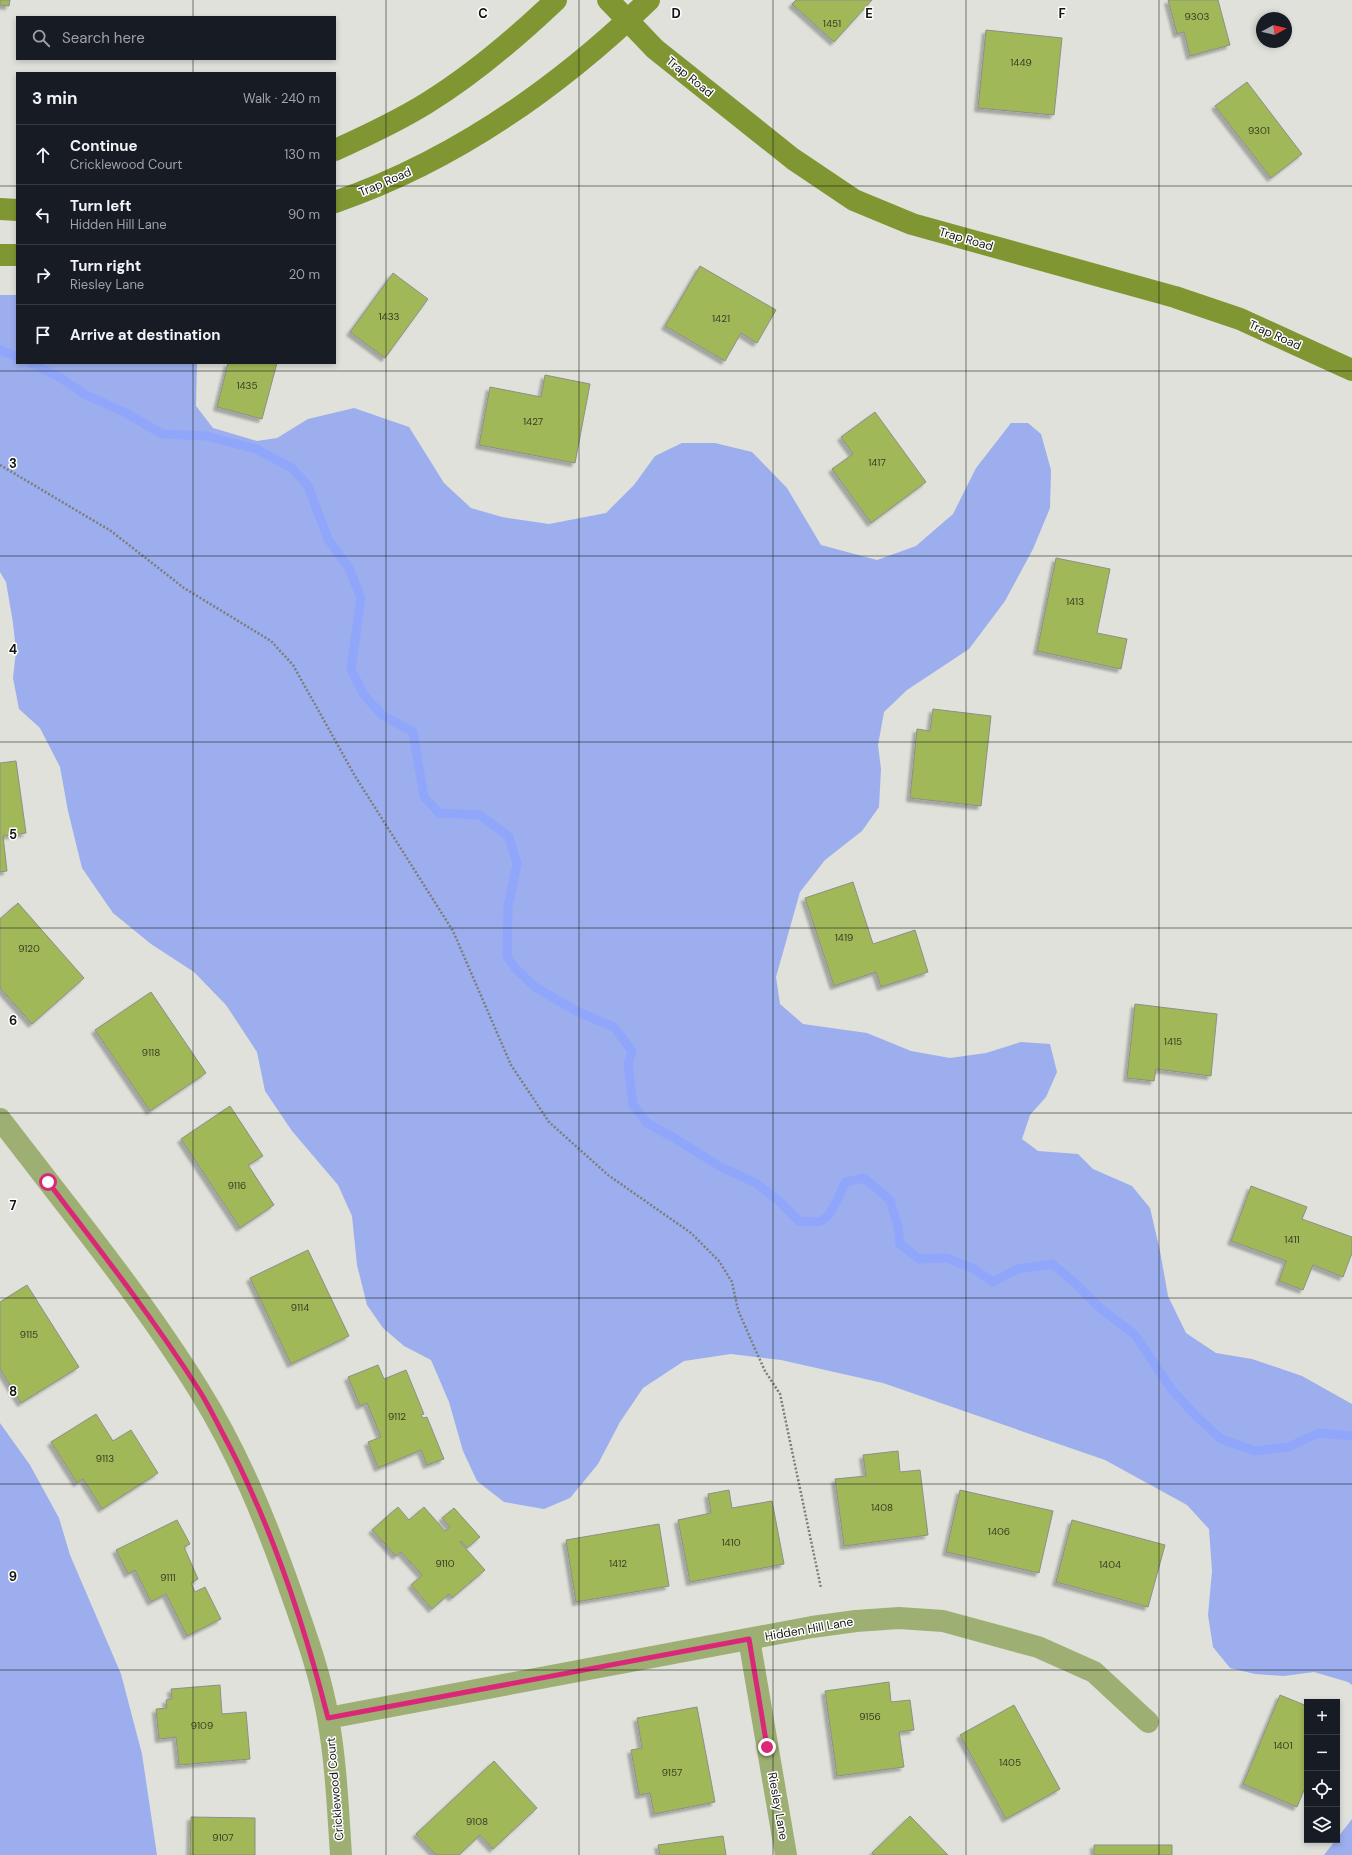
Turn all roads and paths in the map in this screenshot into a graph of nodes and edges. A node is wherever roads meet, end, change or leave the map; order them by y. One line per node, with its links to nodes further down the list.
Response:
1 (556, 0): 5 (street)
2 (608, 0): 4 (street, Trap Road)
3 (649, 0): 4 (street)
4 (628, 21): 6 (street, Trap Road); 11 (street, Trap Road)
5 (336, 150)
6 (336, 202)
7 (0, 209): 8 (street)
8 (16, 210)
9 (16, 254): 10 (street)
10 (0, 255)
11 (1352, 370)
12 (0, 465): 14 (path)
13 (0, 1119): 16 (street, Cricklewood Court)
14 (821, 1588)
15 (749, 1639): 16 (street, Hidden Hill Lane); 17 (street, Hidden Hill Lane); 19 (street, Riesley Lane)
16 (328, 1718): 18 (street, Cricklewood Court)
17 (1148, 1722)
18 (341, 1855)
19 (786, 1855)

